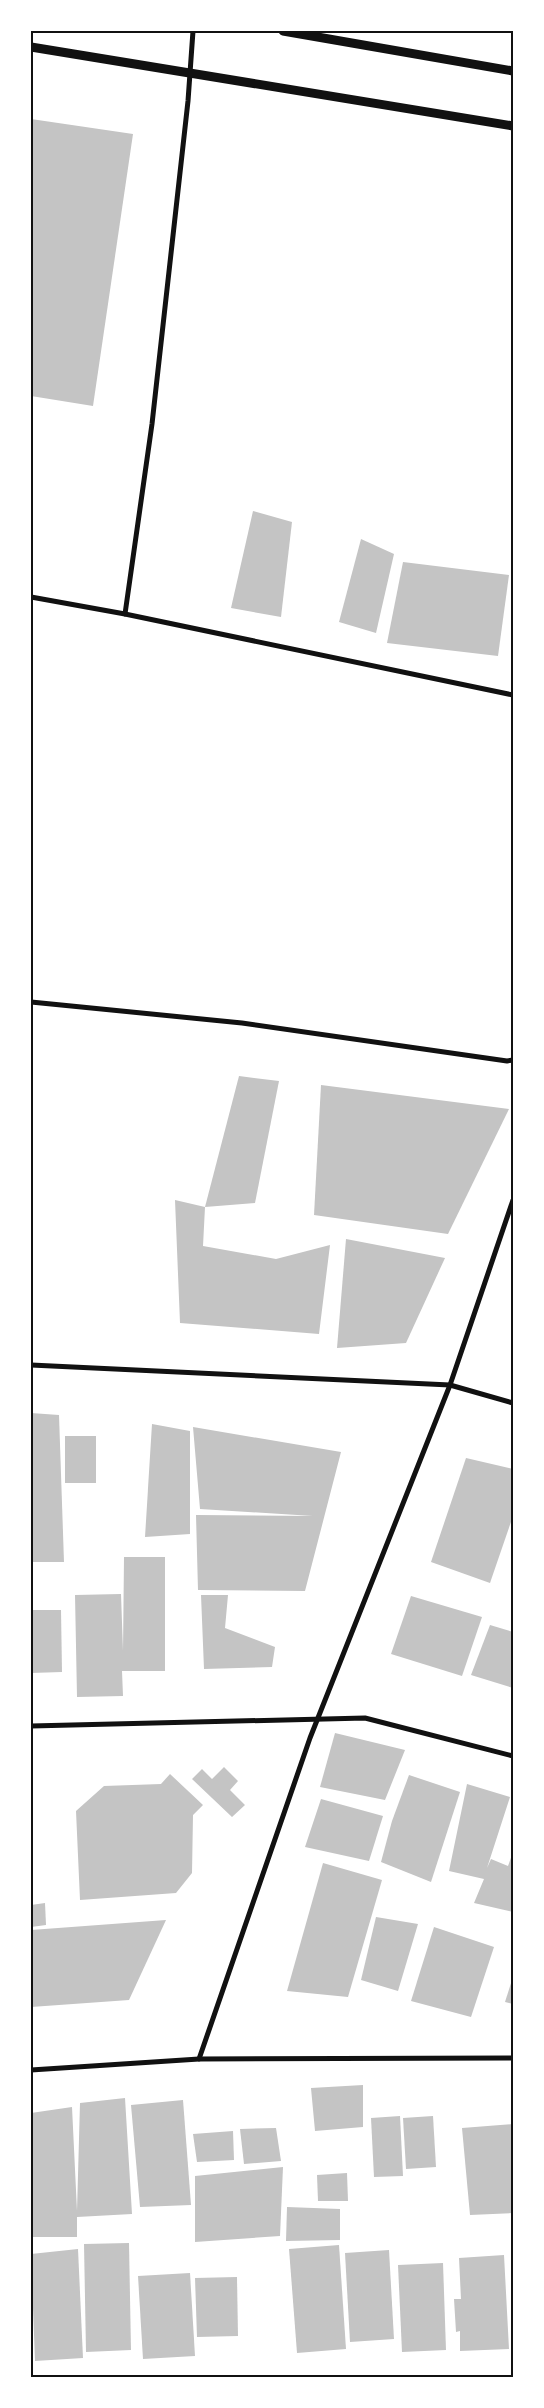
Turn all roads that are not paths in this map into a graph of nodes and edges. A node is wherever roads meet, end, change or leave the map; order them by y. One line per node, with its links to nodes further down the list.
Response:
1 (193, 31): 5 (street)
2 (283, 31): 4 (street)
3 (31, 47): 5 (street)
4 (513, 71)
5 (190, 73): 6 (street); 8 (street)
6 (513, 126)
7 (31, 597): 8 (street)
8 (125, 614): 9 (street)
9 (513, 695)
10 (31, 1002): 11 (street)
11 (510, 1061): 12 (street)
12 (513, 1066)
13 (513, 1200): 15 (street)
14 (31, 1366): 15 (street)
15 (450, 1385): 16 (street); 17 (street)
16 (513, 1403)
17 (316, 1721): 18 (street); 19 (street); 21 (street)
18 (31, 1726)
19 (513, 1756)
20 (513, 2058): 21 (street)
21 (199, 2060): 22 (street)
22 (31, 2070)

